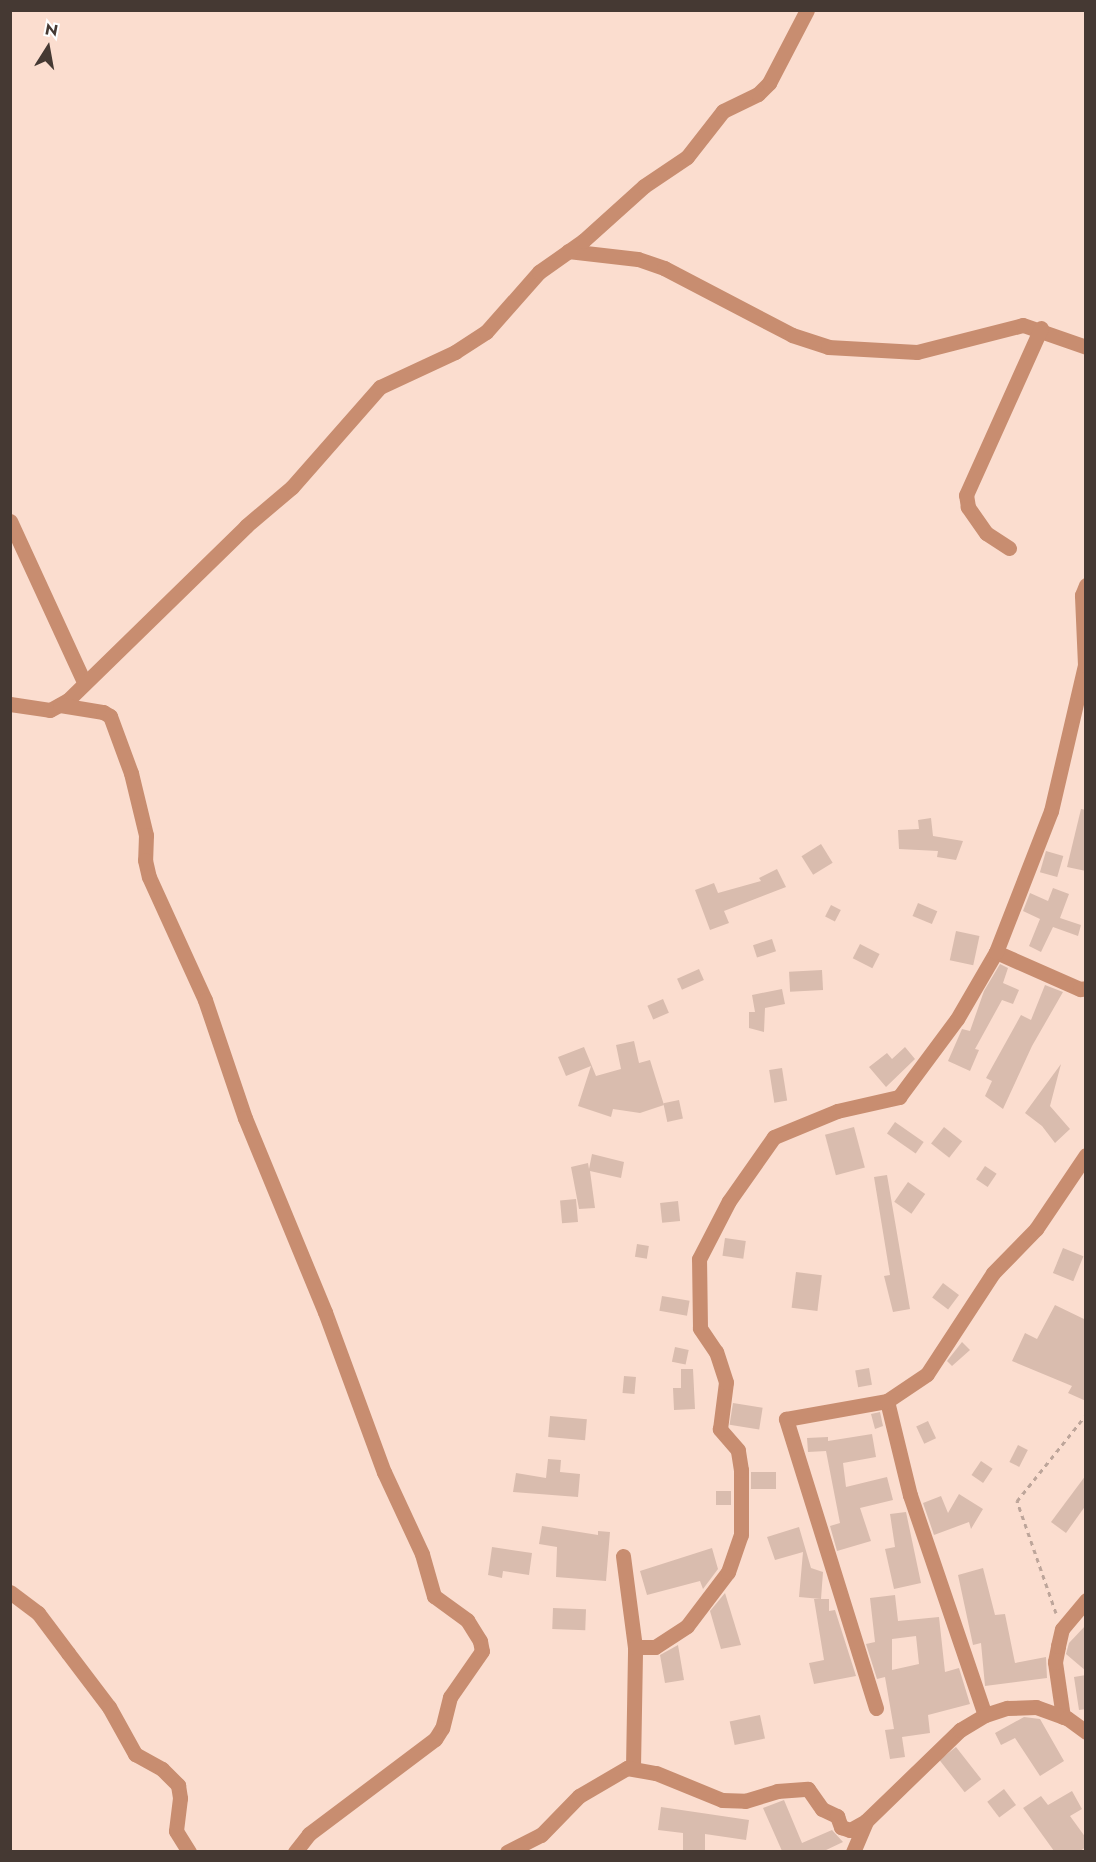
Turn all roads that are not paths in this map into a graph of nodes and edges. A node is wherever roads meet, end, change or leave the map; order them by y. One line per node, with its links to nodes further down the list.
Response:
1 (807, 10): 2 (street)
2 (568, 252): 3 (street); 9 (street)
3 (1041, 328): 4 (street); 6 (street)
4 (1086, 347)
5 (10, 521): 9 (street)
6 (1009, 548)
7 (1086, 585): 8 (street)
8 (1085, 665): 12 (street)
9 (84, 682): 11 (street)
10 (10, 704): 11 (street)
11 (60, 705): 27 (street)
12 (996, 952): 13 (street); 19 (street)
13 (1086, 988)
14 (1086, 1155): 15 (street)
15 (887, 1401): 20 (street); 21 (street)
16 (623, 1556): 19 (street)
17 (10, 1592): 26 (street)
18 (1086, 1600): 22 (street)
19 (635, 1647): 24 (street)
20 (876, 1708)
21 (985, 1715): 22 (street); 25 (street)
22 (1063, 1717): 23 (street)
23 (1085, 1730)
24 (633, 1767): 25 (street); 28 (street)
25 (866, 1821): 29 (street)
26 (189, 1851)
27 (296, 1851)
28 (507, 1851)
29 (853, 1851)

